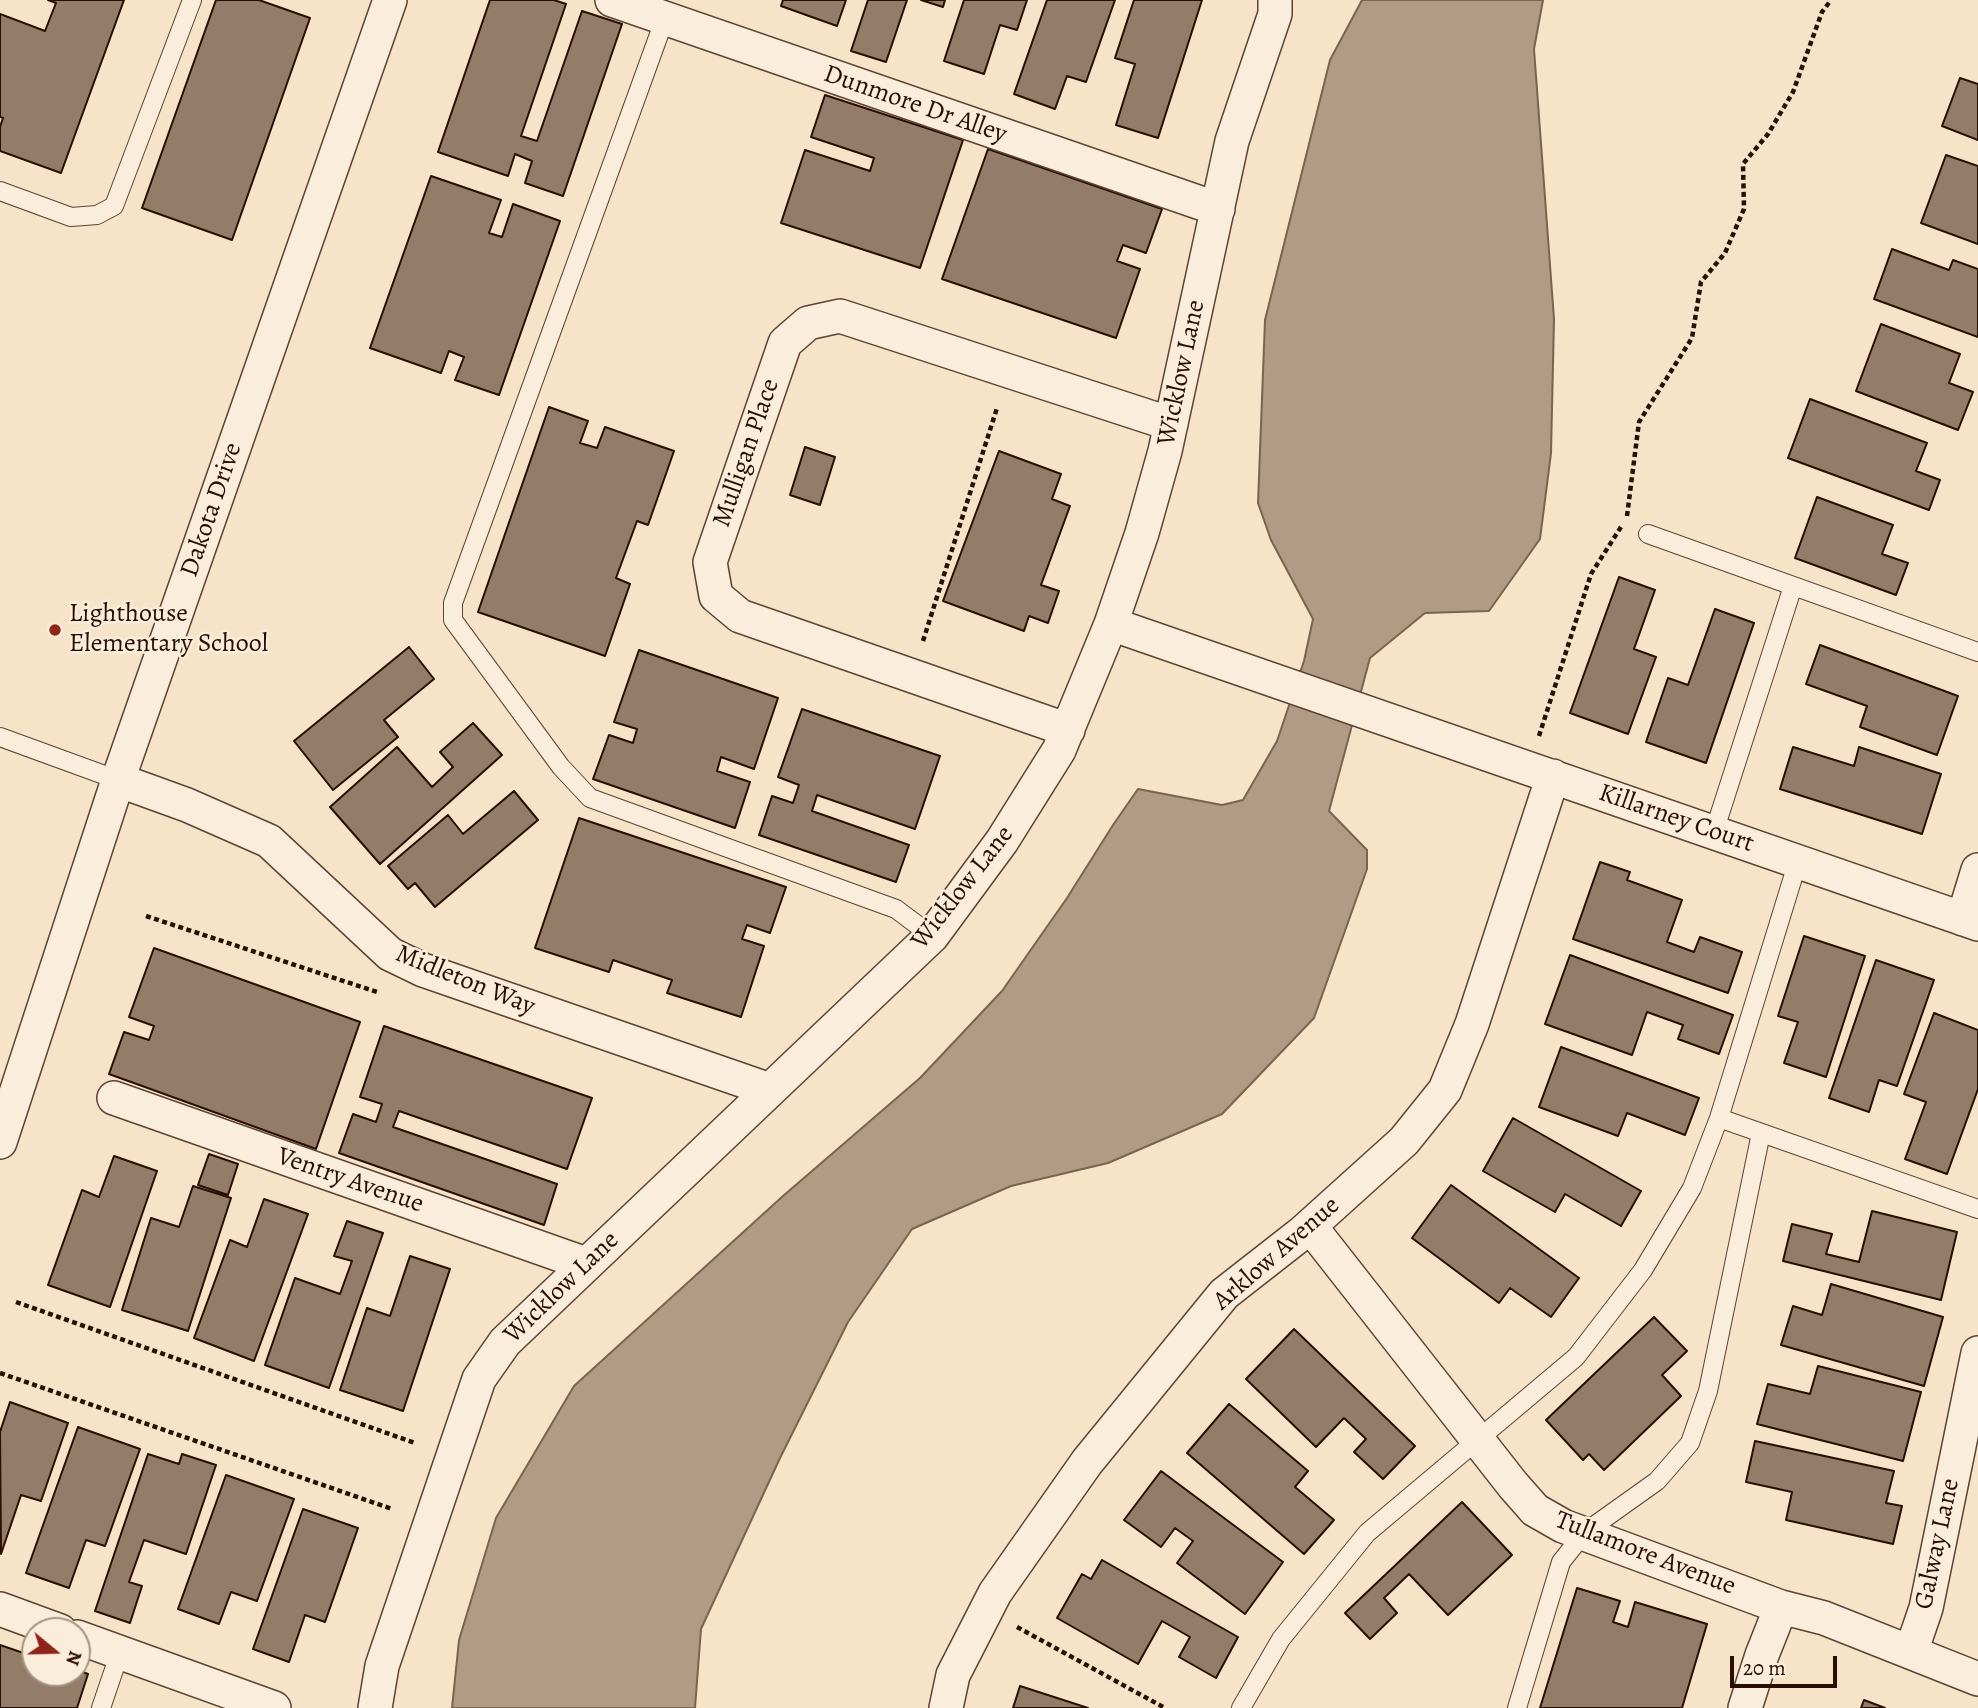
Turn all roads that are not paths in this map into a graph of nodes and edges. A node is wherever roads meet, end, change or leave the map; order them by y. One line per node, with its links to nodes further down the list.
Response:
1 (192, 0): 6 (lane)
2 (390, 0): 16 (street, Dakota Drive)
3 (612, 0): 5 (street, Dunmore Dr Alley)
4 (1275, 0): 7 (street, Wicklow Lane)
5 (665, 18): 7 (street, Dunmore Dr Alley); 21 (lane)
6 (0, 191)
7 (1218, 209): 8 (street, Wicklow Lane)
8 (1171, 424): 11 (street, Wicklow Lane); 13 (street, Mulligan Place)
9 (1648, 534): 10 (lane)
10 (1793, 586): 12 (lane); 17 (lane)
11 (1111, 624): 13 (street, Wicklow Lane); 15 (street, Killarney Court)
12 (1978, 652)
13 (1068, 730): 21 (street, Wicklow Lane)
14 (0, 737): 16 (lane)
15 (1553, 776): 17 (street, Killarney Court); 28 (street, Arklow Avenue)
16 (118, 780): 22 (street, Midleton Way); 26 (street, Dakota Drive)
17 (1714, 832): 18 (street, Killarney Court)
18 (1798, 861): 20 (street, Killarney Court); 24 (lane)
19 (1978, 870): 20 (street)
20 (1971, 921)
21 (932, 936): 22 (street, Wicklow Lane)
22 (770, 1090): 29 (street, Wicklow Lane)
23 (114, 1098): 29 (street, Ventry Avenue)
24 (1719, 1118): 25 (lane); 31 (lane)
25 (1761, 1133): 27 (lane); 32 (lane)
26 (0, 1142)
27 (1978, 1209)
28 (1310, 1226): 31 (street, Tullamore Avenue); 43 (street, Arklow Avenue)
29 (586, 1264): 42 (street, Wicklow Lane)
30 (1978, 1353): 37 (street, Galway Lane)
31 (1477, 1440): 32 (street, Tullamore Avenue); 44 (lane)
32 (1584, 1533): 33 (street, Tullamore Avenue); 45 (lane)
33 (1781, 1607): 37 (street, Tullamore Avenue); 46 (street)
34 (0, 1609): 35 (street)
35 (22, 1617)
36 (91, 1642): 38 (street)
37 (1911, 1652): 39 (street, Tullamore Avenue)
38 (120, 1653): 40 (lane); 41 (street)
39 (1978, 1679)
40 (101, 1708)
41 (274, 1708)
42 (375, 1708)
43 (946, 1708)
44 (1241, 1708)
45 (1517, 1708)
46 (1745, 1708)

